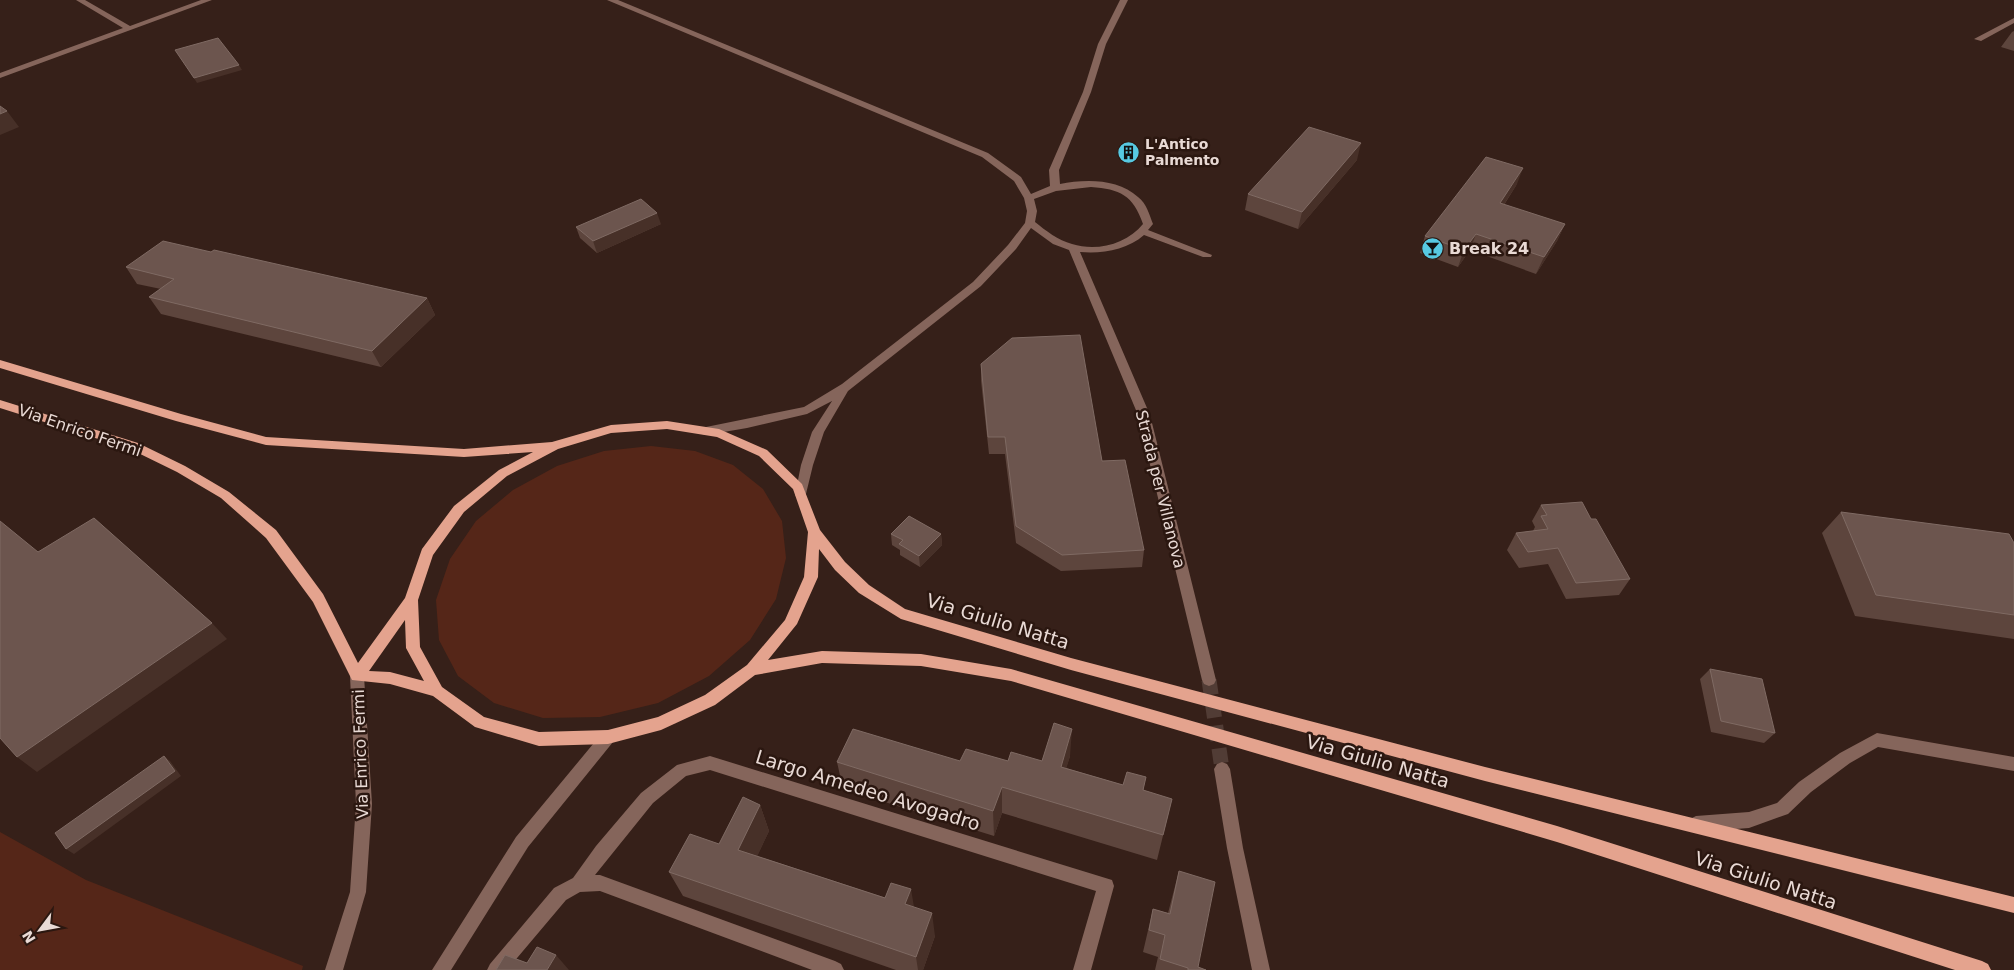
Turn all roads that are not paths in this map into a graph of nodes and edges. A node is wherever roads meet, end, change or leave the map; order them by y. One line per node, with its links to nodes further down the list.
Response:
1 (80, 0): 6 (street)
2 (208, 0): 6 (street)
3 (611, 0): 10 (street)
4 (1124, 0): 9 (street)
5 (2014, 20): 7 (street)
6 (130, 28): 8 (street)
7 (1978, 39)
8 (0, 76)
9 (1055, 188): 10 (street); 12 (street)
10 (1029, 198): 11 (street)
11 (1030, 223): 13 (street); 16 (street)
12 (1142, 231): 13 (street); 14 (street)
13 (1073, 248): 25 (street, Strada per Villanova)
14 (1207, 255)
15 (0, 364): 19 (main road)
16 (846, 387): 18 (street); 20 (street)
17 (0, 404): 24 (main road, Via Enrico Fermi)
18 (706, 431): 19 (main road); 20 (main road)
19 (554, 446): 22 (main road)
20 (801, 495): 21 (main road)
21 (814, 532): 23 (main road); 30 (main road, Via Giulio Natta)
22 (411, 600): 24 (main road); 26 (main road)
23 (752, 669): 27 (main road); 39 (main road, Via Giulio Natta)
24 (357, 676): 26 (main road); 33 (street, Via Enrico Fermi)
25 (1208, 680)
26 (437, 691): 27 (main road)
27 (608, 737): 34 (street)
28 (2014, 764): 30 (street)
29 (1222, 769): 38 (street)
30 (1692, 825): 32 (main road, Via Giulio Natta)
31 (579, 884): 35 (street, Largo Amedeo Avogadro); 36 (street); 37 (street, Largo Amedeo Avogadro)
32 (2014, 905)
33 (334, 970)
34 (441, 970)
35 (496, 970)
36 (835, 970)
37 (1082, 970)
38 (1261, 970)
39 (1982, 970)

